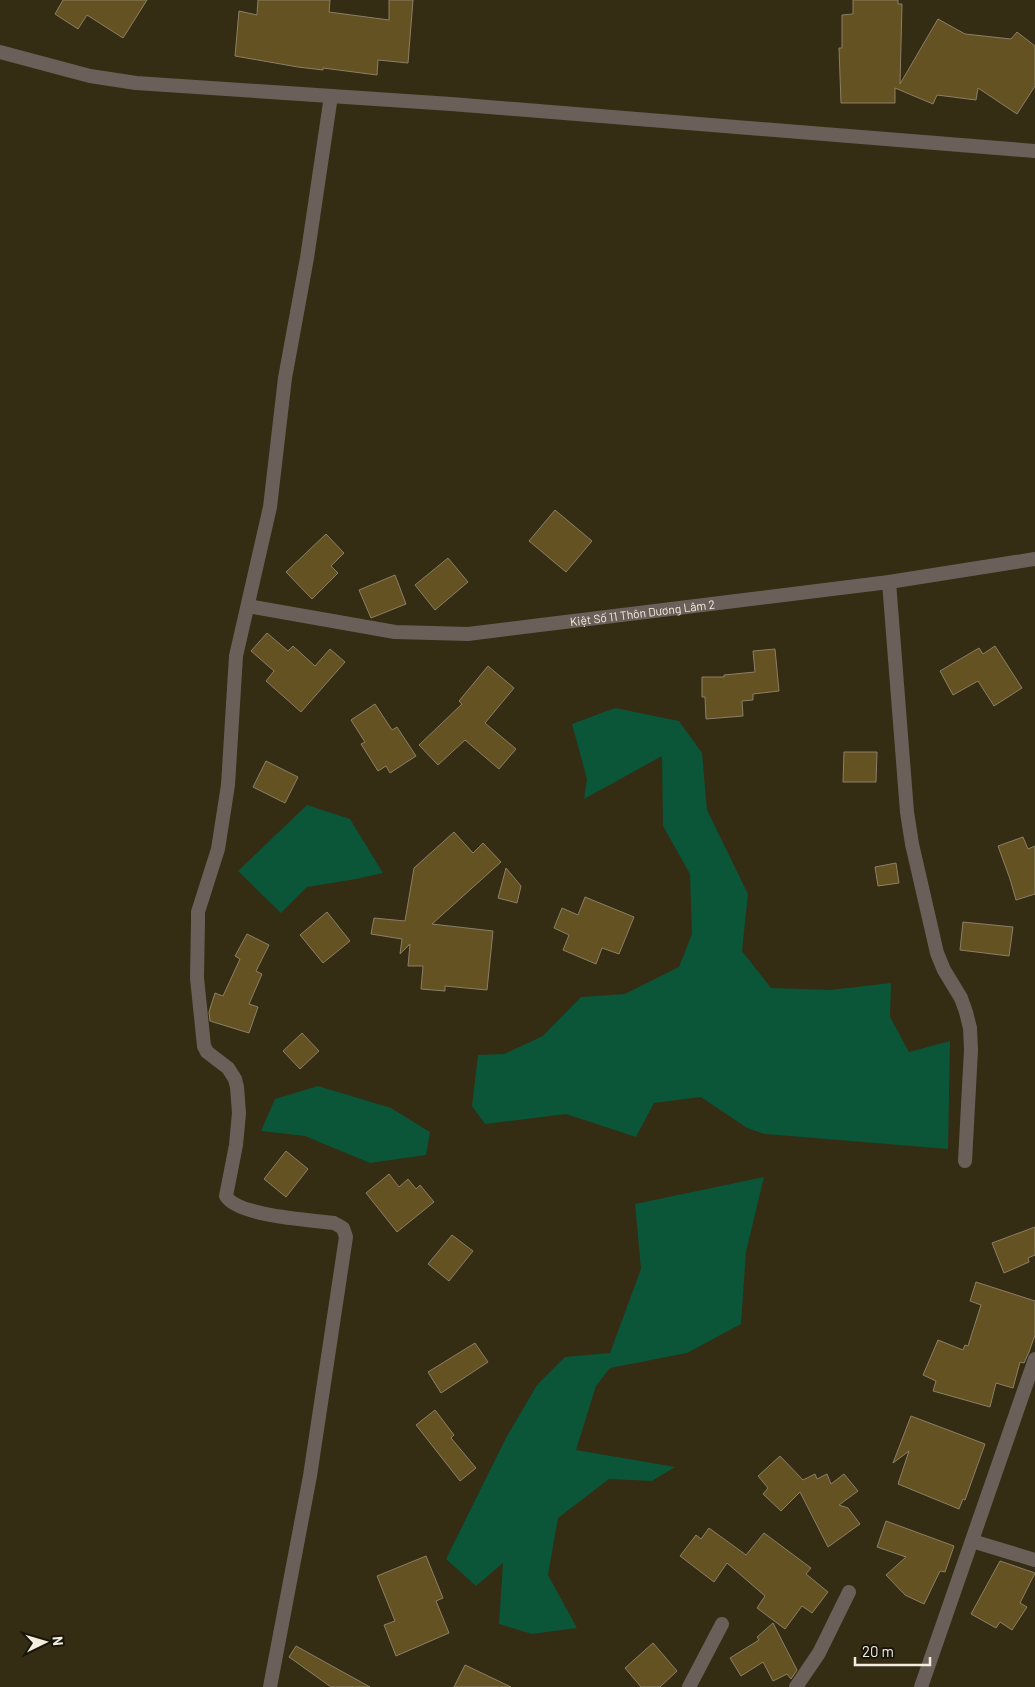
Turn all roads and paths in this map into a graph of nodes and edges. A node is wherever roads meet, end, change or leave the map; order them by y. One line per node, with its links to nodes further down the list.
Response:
1 (0, 52): 2 (street)
2 (331, 96): 3 (street); 6 (street)
3 (1035, 151)
4 (1035, 559): 5 (street, Kiệt Số 11 Thôn Dương Lâm 2)
5 (889, 582): 6 (street, Kiệt Số 11 Thôn Dương Lâm 2); 7 (street)
6 (248, 606): 13 (street)
7 (965, 1161)
8 (1035, 1358): 9 (street)
9 (972, 1540): 10 (street); 16 (street)
10 (1035, 1560)
11 (848, 1592): 15 (street)
12 (722, 1624): 14 (street)
13 (270, 1687)
14 (689, 1687)
15 (796, 1687)
16 (921, 1687)

